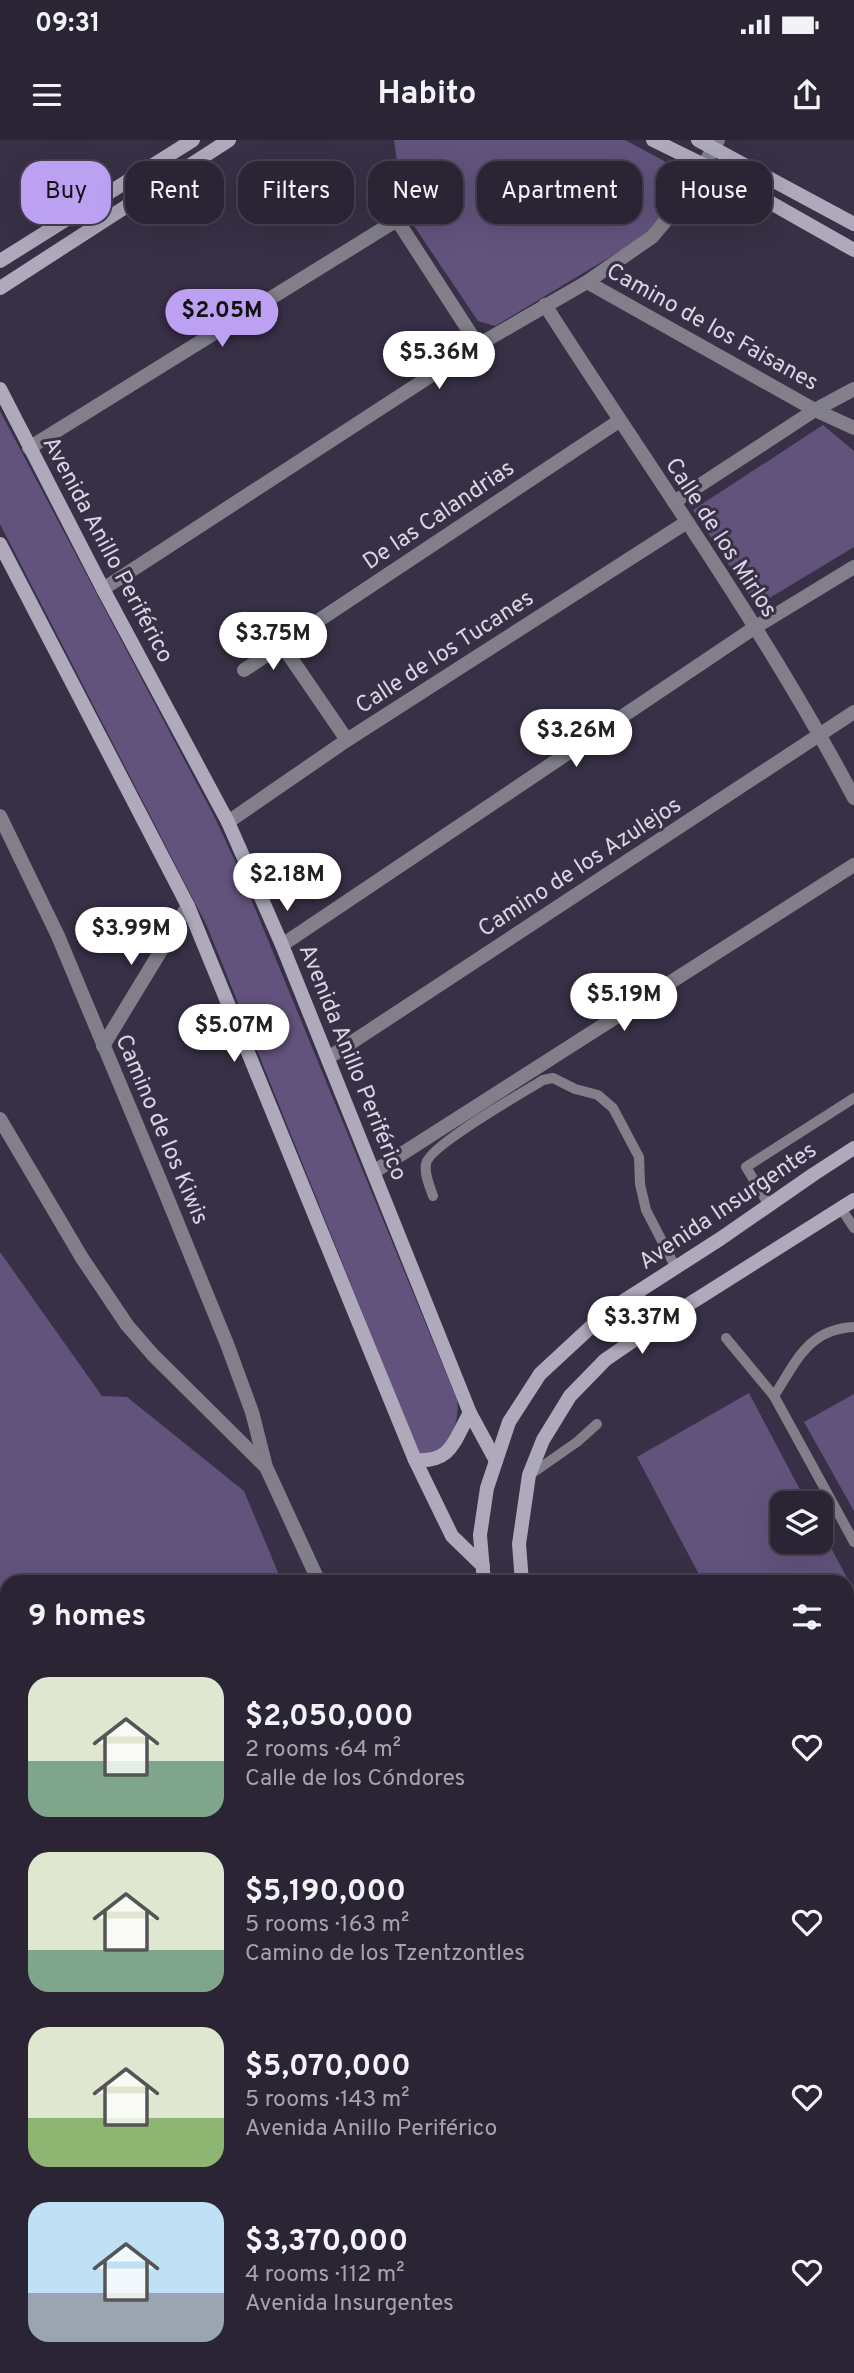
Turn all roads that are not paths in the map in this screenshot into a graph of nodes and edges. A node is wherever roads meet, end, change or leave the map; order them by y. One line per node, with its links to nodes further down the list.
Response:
1 (193, 140): 12 (street)
2 (229, 140): 14 (street)
3 (653, 140): 6 (street)
4 (698, 140): 5 (street)
5 (715, 144): 7 (street); 10 (street)
6 (696, 161)
7 (706, 161)
8 (772, 204): 11 (street)
9 (663, 224): 13 (street)
10 (854, 224)
11 (854, 250)
12 (0, 261)
13 (587, 282): 15 (street); 19 (street, Camino de los Faisanes)
14 (0, 288)
15 (545, 305): 16 (street); 20 (street, Calle de los Mirlos)
16 (478, 345): 22 (street); 27 (street)
17 (0, 389): 22 (street, Avenida Anillo Periférico)
18 (854, 389): 19 (street)
19 (815, 410): 21 (street, Camino de los Faisanes); 23 (street)
20 (619, 421): 23 (street, Calle de los Mirlos); 29 (street, De las Calandrias)
21 (854, 428)
22 (29, 448): 27 (street, Avenida Anillo Periférico)
23 (674, 502): 24 (street, Calle de los Mirlos)
24 (687, 522): 28 (street, Calle de los Mirlos); 33 (street, Calle de los Tucanes)
25 (0, 544): 38 (street)
26 (854, 566): 28 (street)
27 (103, 589): 36 (street, Avenida Anillo Periférico)
28 (754, 628): 32 (street, Calle de los Mirlos); 39 (street)
29 (282, 645): 30 (street, De las Calandrias); 33 (street)
30 (244, 670)
31 (854, 712): 32 (street, Camino de los Azulejos)
32 (821, 734): 34 (street, Calle de los Mirlos); 41 (street, Camino de los Azulejos)
33 (347, 740): 36 (street, Calle de los Tucanes)
34 (854, 799)
35 (0, 816): 40 (street, Camino de los Kiwis)
36 (228, 822): 39 (street, Avenida Anillo Periférico)
37 (854, 865): 45 (street)
38 (188, 906): 40 (street); 57 (street)
39 (282, 945): 41 (street, Avenida Anillo Periférico)
40 (103, 1046): 59 (street, Camino de los Kiwis)
41 (328, 1058): 45 (street, Avenida Anillo Periférico)
42 (854, 1098): 48 (lane)
43 (0, 1119): 59 (street, Camino de los Kiwis)
44 (854, 1148): 48 (street, Avenida Insurgentes)
45 (375, 1171): 55 (street, Avenida Anillo Periférico)
46 (433, 1196): 51 (lane)
47 (854, 1200): 49 (street)
48 (769, 1205): 51 (street, Avenida Insurgentes)
49 (840, 1207): 50 (lane); 60 (street)
50 (854, 1228)
51 (676, 1268): 58 (street, Avenida Insurgentes)
52 (854, 1327): 54 (lane)
53 (726, 1338): 54 (lane)
54 (774, 1396): 61 (lane)
55 (470, 1413): 57 (street); 58 (street, Avenida Anillo Periférico)
56 (597, 1424): 60 (lane)
57 (415, 1460): 62 (street)
58 (496, 1461): 62 (street, Avenida Insurgentes)
59 (266, 1467): 63 (street, Camino de los Kiwis)
60 (529, 1475): 65 (street)
61 (854, 1542)
62 (483, 1566): 64 (street, Avenida Insurgentes)
63 (316, 1575)
64 (484, 1575)
65 (521, 1575)

